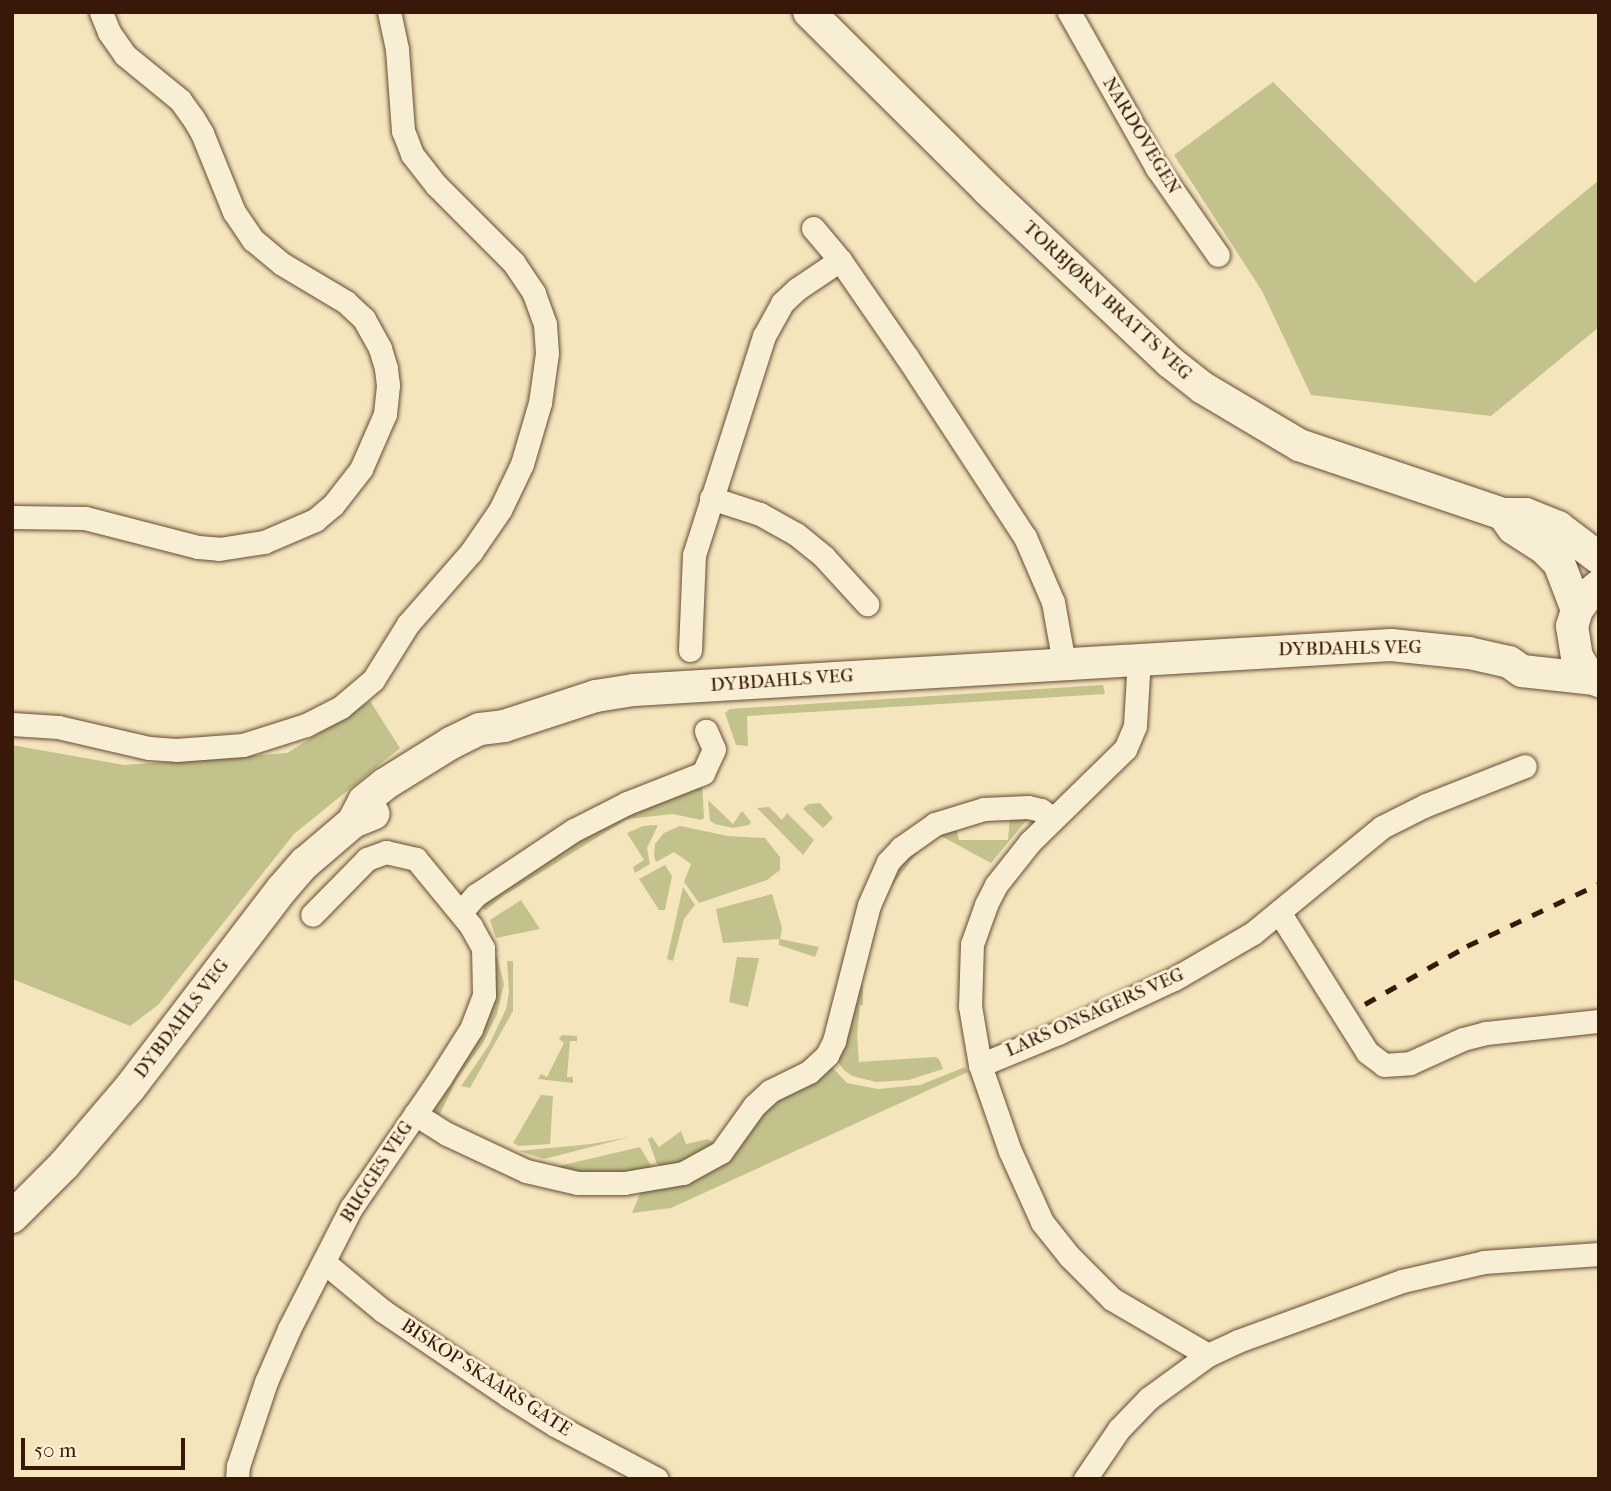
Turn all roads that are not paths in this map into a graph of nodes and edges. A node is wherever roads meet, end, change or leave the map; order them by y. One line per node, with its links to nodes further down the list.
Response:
1 (101, 12): 10 (street)
2 (389, 12): 21 (street)
3 (809, 12): 9 (main road, TORBJØRN BRATTS VEG)
4 (1069, 12): 6 (street, NARDOVEGEN)
5 (813, 228): 7 (street)
6 (1218, 255)
7 (840, 260): 8 (street); 19 (street)
8 (711, 498): 13 (street); 16 (street)
9 (1503, 514): 11 (main road, TORBJØRN BRATTS VEG); 14 (main road, TORBJØRN BRATTS VEG)
10 (12, 517)
11 (1599, 558)
12 (1599, 586): 14 (main road)
13 (867, 604)
14 (1577, 610): 15 (main road)
15 (1573, 643): 18 (main road, DYBDAHLS VEG); 20 (main road)
16 (691, 650)
17 (1139, 658): 18 (main road, DYBDAHLS VEG); 19 (main road, DYBDAHLS VEG); 24 (street)
18 (1509, 662): 20 (main road, DYBDAHLS VEG)
19 (1065, 663): 31 (main road, DYBDAHLS VEG)
20 (1597, 680)
21 (12, 723)
22 (706, 731): 25 (street)
23 (1525, 766): 26 (street, LARS ONSAGERS VEG)
24 (1052, 818): 29 (street); 30 (street)
25 (461, 912): 27 (street, BUGGES VEG); 30 (street, BUGGES VEG)
26 (1279, 912): 28 (street); 29 (street, LARS ONSAGERS VEG)
27 (312, 915)
28 (1599, 1021)
29 (980, 1065): 34 (street)
30 (415, 1114): 33 (street, BUGGES VEG)
31 (12, 1217)
32 (1599, 1254): 34 (street)
33 (325, 1263): 35 (street, BUGGES VEG); 36 (street, BISKOP SKAARS GATE)
34 (1208, 1355): 37 (street)
35 (237, 1479)
36 (657, 1479)
37 (1085, 1479)

